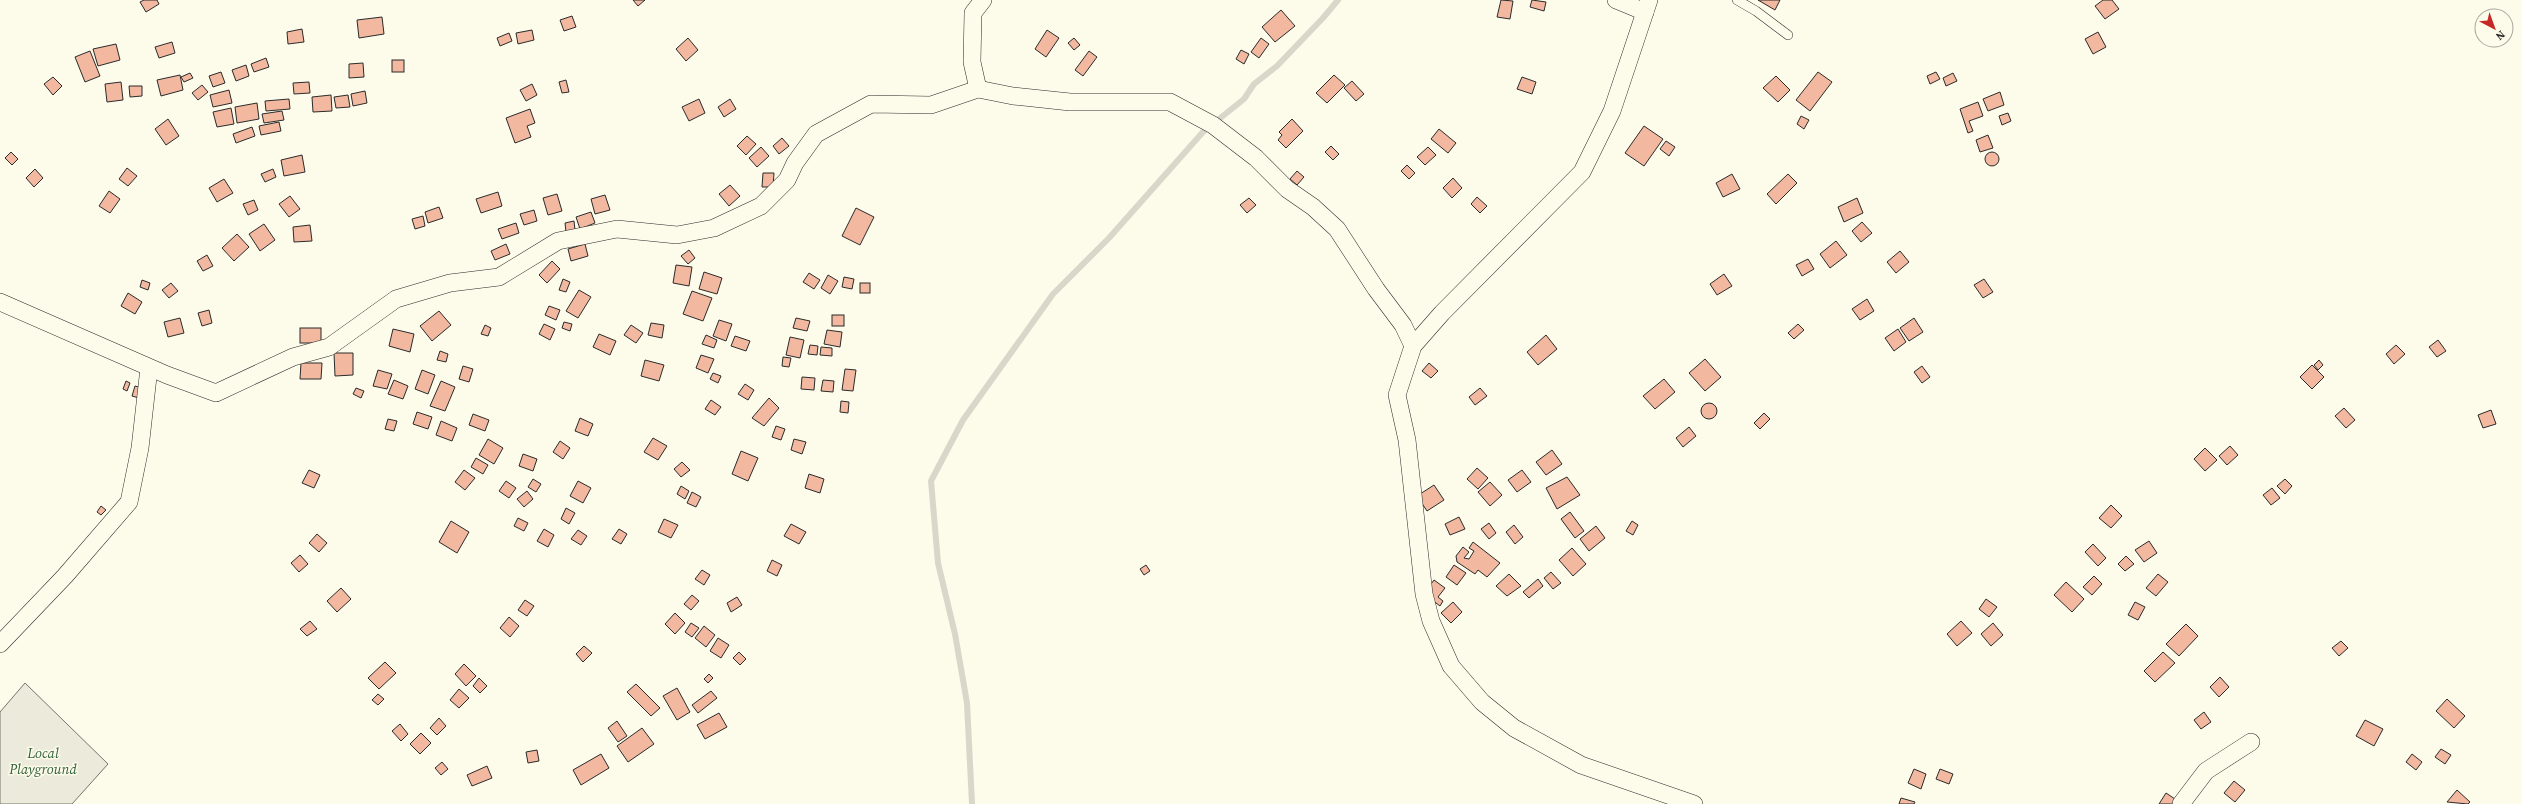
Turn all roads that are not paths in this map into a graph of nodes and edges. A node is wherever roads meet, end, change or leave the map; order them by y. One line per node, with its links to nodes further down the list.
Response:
1 (983, 0): 6 (street)
2 (1616, 0): 4 (street)
3 (1737, 0): 5 (lane)
4 (1647, 6): 8 (street)
5 (1788, 35)
6 (978, 89): 8 (street); 9 (street)
7 (0, 302): 9 (street)
8 (1413, 346): 12 (street)
9 (149, 368): 10 (street)
10 (0, 644)
11 (2250, 742): 13 (street)
12 (1694, 804)
13 (2181, 804)

